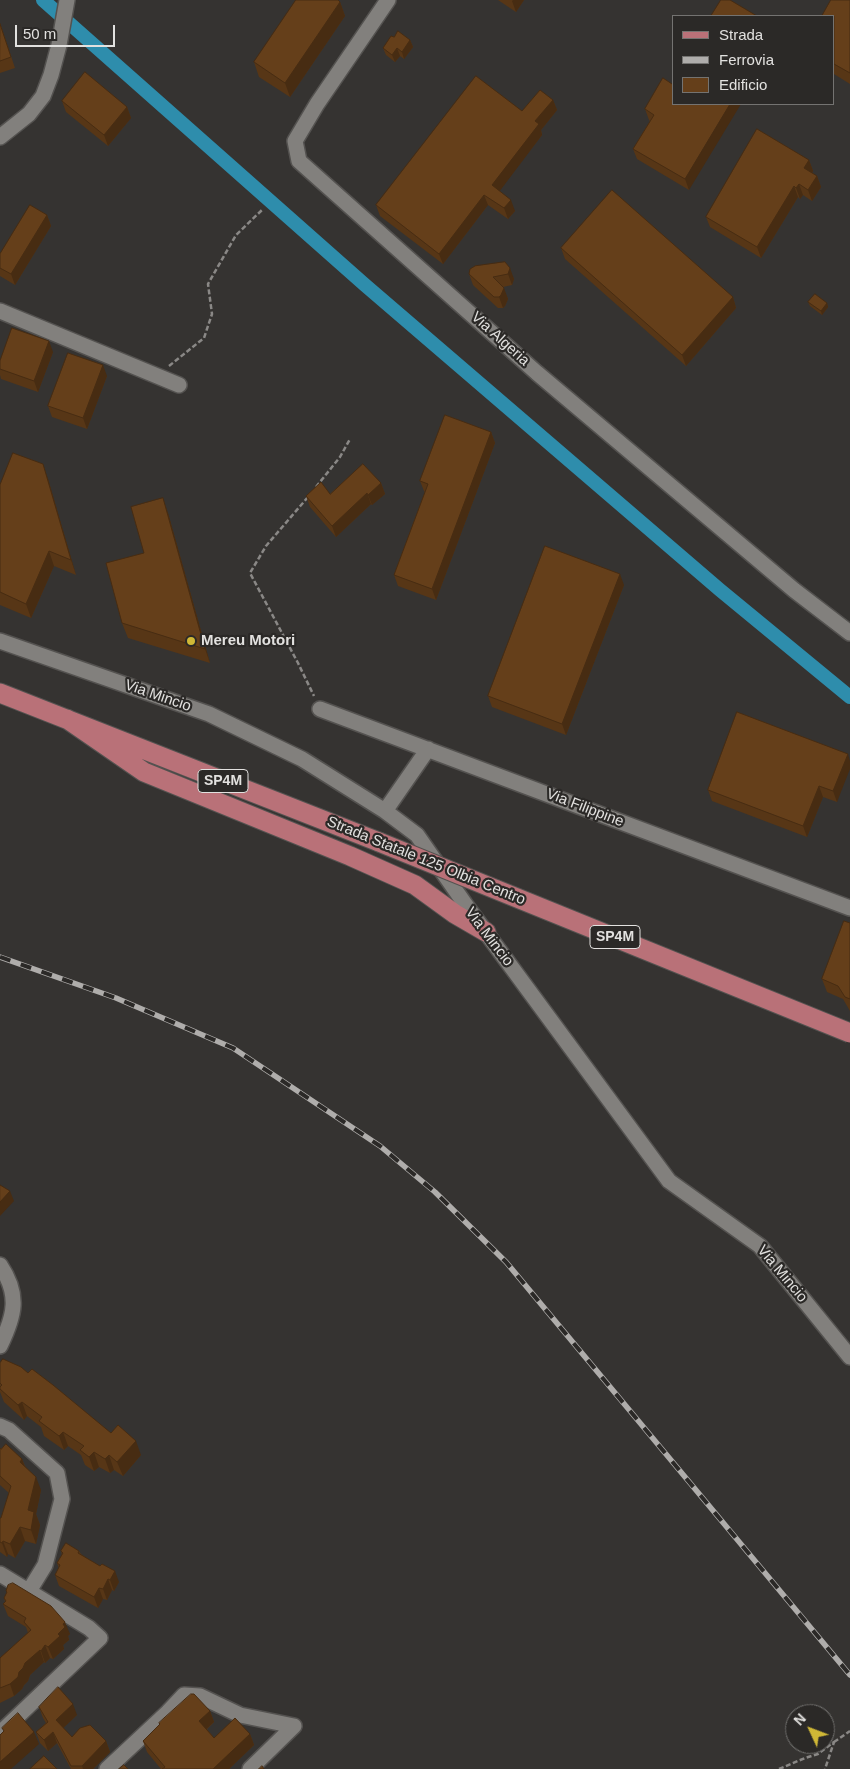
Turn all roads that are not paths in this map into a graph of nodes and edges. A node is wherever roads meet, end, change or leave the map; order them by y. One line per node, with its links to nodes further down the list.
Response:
1 (67, 0): 3 (street)
2 (388, 0): 6 (street, Via Algeria)
3 (0, 137)
4 (0, 311): 5 (street)
5 (179, 385)
6 (850, 633)
7 (0, 641): 12 (street, Via Mincio)
8 (0, 693): 10 (main road, Strada Statale 125 Olbia Centro / SP4M)
9 (320, 709): 11 (street, Via Filippine)
10 (67, 719): 14 (main road); 15 (main road, Strada Statale 125 Olbia Centro / SP4M, bridge)
11 (428, 748): 12 (street); 13 (street, Via Filippine)
12 (385, 811): 14 (street, Via Mincio)
13 (850, 908)
14 (486, 932): 18 (street, Via Mincio)
15 (850, 1033)
16 (0, 1265): 17 (street)
17 (0, 1346)
18 (850, 1357)
19 (0, 1426): 21 (street)
20 (3, 1580): 21 (street)
21 (30, 1591): 22 (street)
22 (0, 1732)
23 (107, 1769): 24 (street)
24 (250, 1769)

